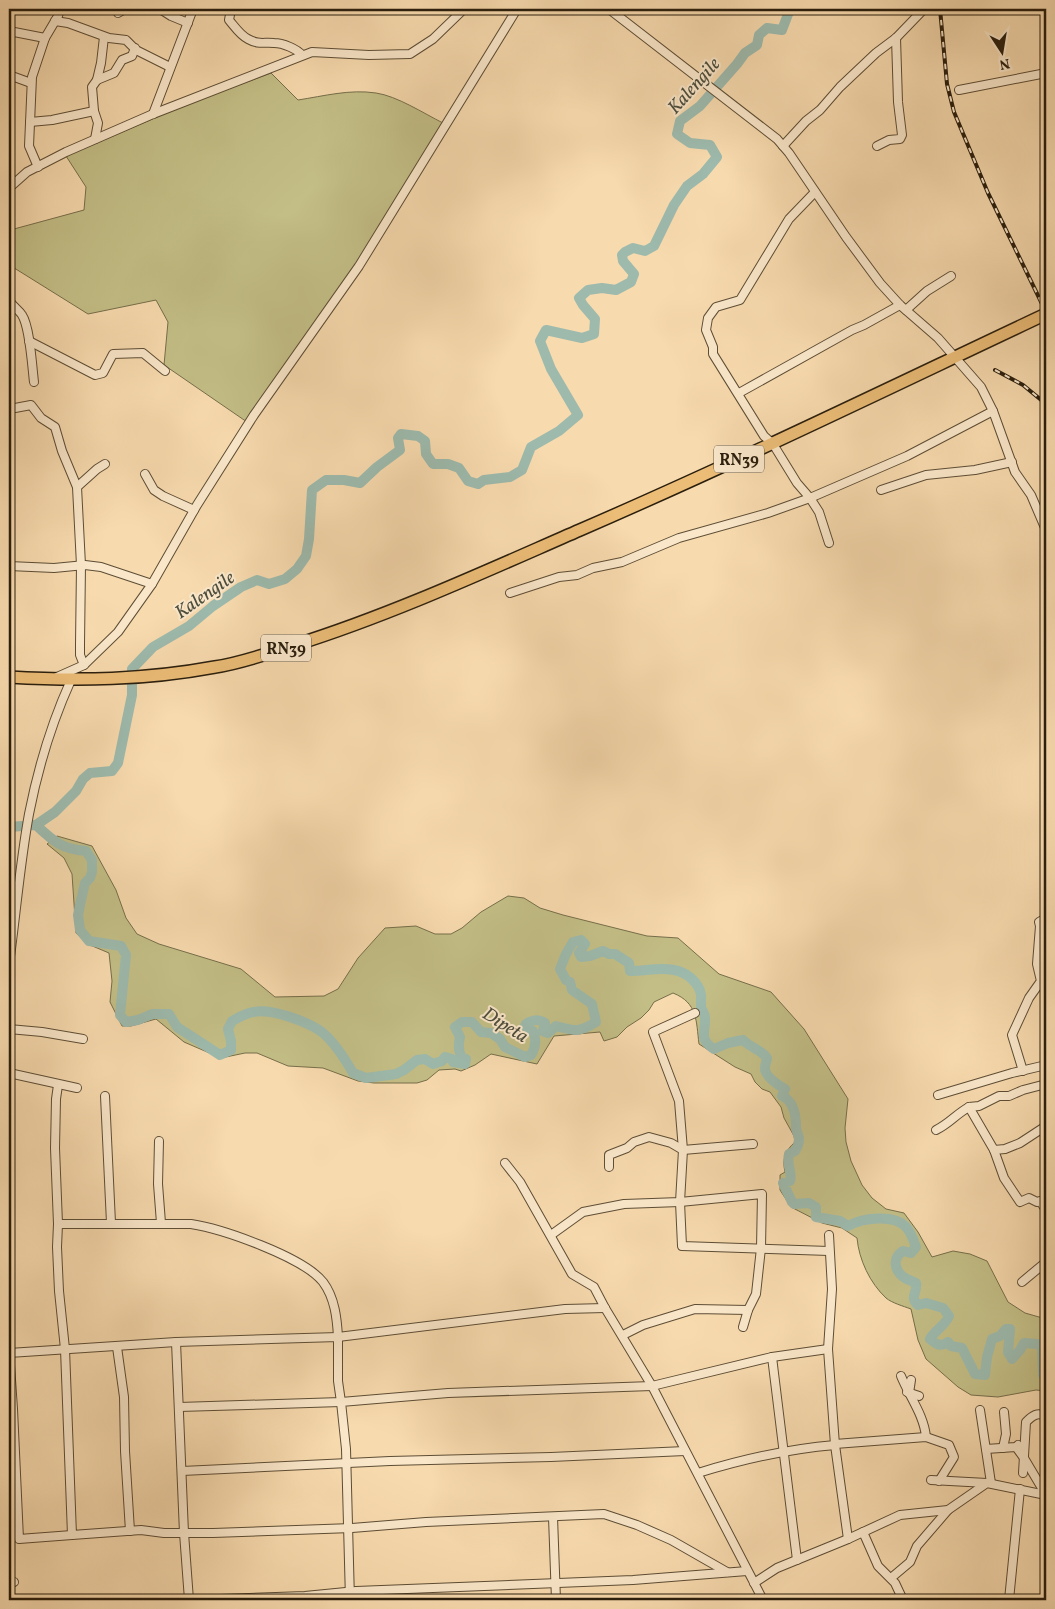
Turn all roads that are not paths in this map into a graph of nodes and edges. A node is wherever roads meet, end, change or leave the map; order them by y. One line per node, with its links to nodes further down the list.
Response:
1 (160, 9): 9 (street)
2 (193, 9): 9 (street)
3 (230, 9): 15 (street)
4 (464, 9): 15 (street)
5 (515, 9): 50 (street)
6 (609, 9): 26 (street)
7 (924, 9): 13 (street)
8 (57, 14): 11 (street); 12 (street)
9 (188, 23): 16 (street)
10 (9, 31): 12 (street)
11 (104, 37): 14 (street); 19 (street)
12 (45, 38): 20 (street)
13 (896, 38): 26 (street); 27 (street)
14 (134, 48): 16 (street); 19 (street)
15 (302, 55): 23 (street)
16 (170, 67): 23 (street)
17 (1046, 74): 21 (street)
18 (9, 75): 20 (street)
19 (97, 80): 22 (street)
20 (31, 83): 24 (street)
21 (959, 90)
22 (94, 111): 24 (street); 25 (street)
23 (153, 114): 25 (street)
24 (30, 122): 28 (street)
25 (95, 139): 28 (street)
26 (783, 146): 30 (street)
27 (877, 146)
28 (38, 167): 29 (street)
29 (9, 188)
30 (815, 192): 33 (street); 40 (street)
31 (951, 276): 33 (street)
32 (9, 300): 34 (street)
33 (903, 307): 37 (street); 40 (street)
34 (11, 309): 36 (street)
35 (1046, 314): 37 (highway, RN39)
36 (29, 340): 38 (street); 39 (street)
37 (955, 357): 42 (street); 43 (highway, RN39)
38 (165, 371)
39 (34, 382)
40 (739, 393): 43 (street)
41 (15, 408): 47 (street)
42 (993, 411): 44 (street); 49 (street)
43 (773, 444): 49 (street); 60 (highway, RN39)
44 (1012, 462): 48 (street); 51 (street)
45 (105, 464): 47 (street)
46 (145, 474): 50 (street)
47 (77, 487): 53 (street)
48 (881, 490)
49 (810, 498): 52 (street); 56 (street)
50 (194, 510): 55 (street)
51 (1046, 530)
52 (829, 543)
53 (81, 565): 54 (street); 55 (street); 57 (street)
54 (9, 566)
55 (152, 584): 57 (street)
56 (510, 593)
57 (84, 665): 59 (street)
58 (9, 677): 59 (highway, RN39)
59 (53, 679): 60 (highway, RN39)
60 (71, 680): 62 (street)
61 (1046, 918): 67 (street)
62 (9, 964)
63 (695, 1013): 79 (street)
64 (9, 1029): 65 (street)
65 (83, 1039)
66 (1046, 1066): 67 (street)
67 (1023, 1071): 72 (street)
68 (9, 1073): 70 (street)
69 (1046, 1084): 74 (street)
70 (58, 1085): 71 (street); 87 (street)
71 (77, 1088)
72 (938, 1094)
73 (106, 1096): 85 (street)
74 (969, 1107): 76 (street); 80 (street)
75 (1046, 1126): 80 (street)
76 (936, 1130)
77 (158, 1140): 86 (street)
78 (753, 1144): 79 (street)
79 (683, 1150): 82 (street); 83 (street)
80 (994, 1150): 84 (street)
81 (504, 1163): 88 (street)
82 (609, 1167)
83 (680, 1202): 88 (street); 90 (street); 90 (street)
84 (1046, 1210)
85 (111, 1223): 86 (street); 87 (street)
86 (161, 1223): 98 (street)
87 (58, 1224): 102 (street)
88 (551, 1235): 94 (street)
89 (830, 1235): 91 (street)
90 (761, 1248): 91 (street); 95 (street)
91 (829, 1251): 101 (street)
92 (1046, 1262): 93 (street)
93 (1022, 1282)
94 (605, 1308): 97 (street); 98 (street)
95 (748, 1310): 96 (street); 97 (street)
96 (743, 1327)
97 (622, 1336): 107 (street)
98 (338, 1337): 99 (street); 110 (street)
99 (176, 1342): 100 (street); 111 (street)
100 (117, 1347): 102 (street); 134 (street)
101 (828, 1349): 104 (street); 117 (street)
102 (65, 1350): 103 (street); 137 (street)
103 (9, 1352): 137 (street)
104 (772, 1357): 107 (street); 122 (street)
105 (901, 1376): 108 (street)
106 (911, 1380): 108 (street)
107 (652, 1386): 110 (street); 121 (street)
108 (908, 1393): 109 (street); 115 (street)
109 (919, 1396)
110 (341, 1402): 111 (street); 124 (street)
111 (179, 1407): 125 (street)
112 (980, 1410): 120 (street)
113 (1004, 1412): 119 (street)
114 (1046, 1417): 116 (street)
115 (926, 1437): 117 (street); 128 (street)
116 (1025, 1441): 118 (street); 123 (street)
117 (835, 1444): 122 (street); 138 (street)
118 (1016, 1447): 119 (street); 123 (street)
119 (1003, 1448): 120 (street)
120 (986, 1449): 128 (street)
121 (685, 1451): 124 (street); 126 (street)
122 (784, 1451): 126 (street); 139 (street)
123 (1024, 1458): 127 (street); 130 (street)
124 (346, 1463): 125 (street); 133 (street)
125 (182, 1471): 136 (street)
126 (698, 1473): 140 (street)
127 (1023, 1473)
128 (989, 1483): 129 (street); 131 (street)
129 (1020, 1489): 130 (street); 151 (street)
130 (1046, 1495)
131 (948, 1510): 135 (street); 142 (street)
132 (552, 1517): 133 (street); 141 (street); 144 (street)
133 (348, 1528): 136 (street); 145 (street)
134 (130, 1531): 136 (street); 137 (street)
135 (863, 1532): 138 (street); 142 (street)
136 (184, 1533): 146 (street)
137 (72, 1535)
138 (848, 1539): 139 (street)
139 (798, 1560): 143 (street)
140 (747, 1571): 141 (street); 143 (street)
141 (727, 1572): 144 (street)
142 (890, 1578): 150 (street)
143 (754, 1583): 149 (street)
144 (555, 1584): 145 (street); 148 (street)
145 (350, 1591): 146 (street); 147 (street)
146 (191, 1600)
147 (350, 1600)
148 (556, 1600)
149 (763, 1600)
150 (903, 1600)
151 (1009, 1600)

